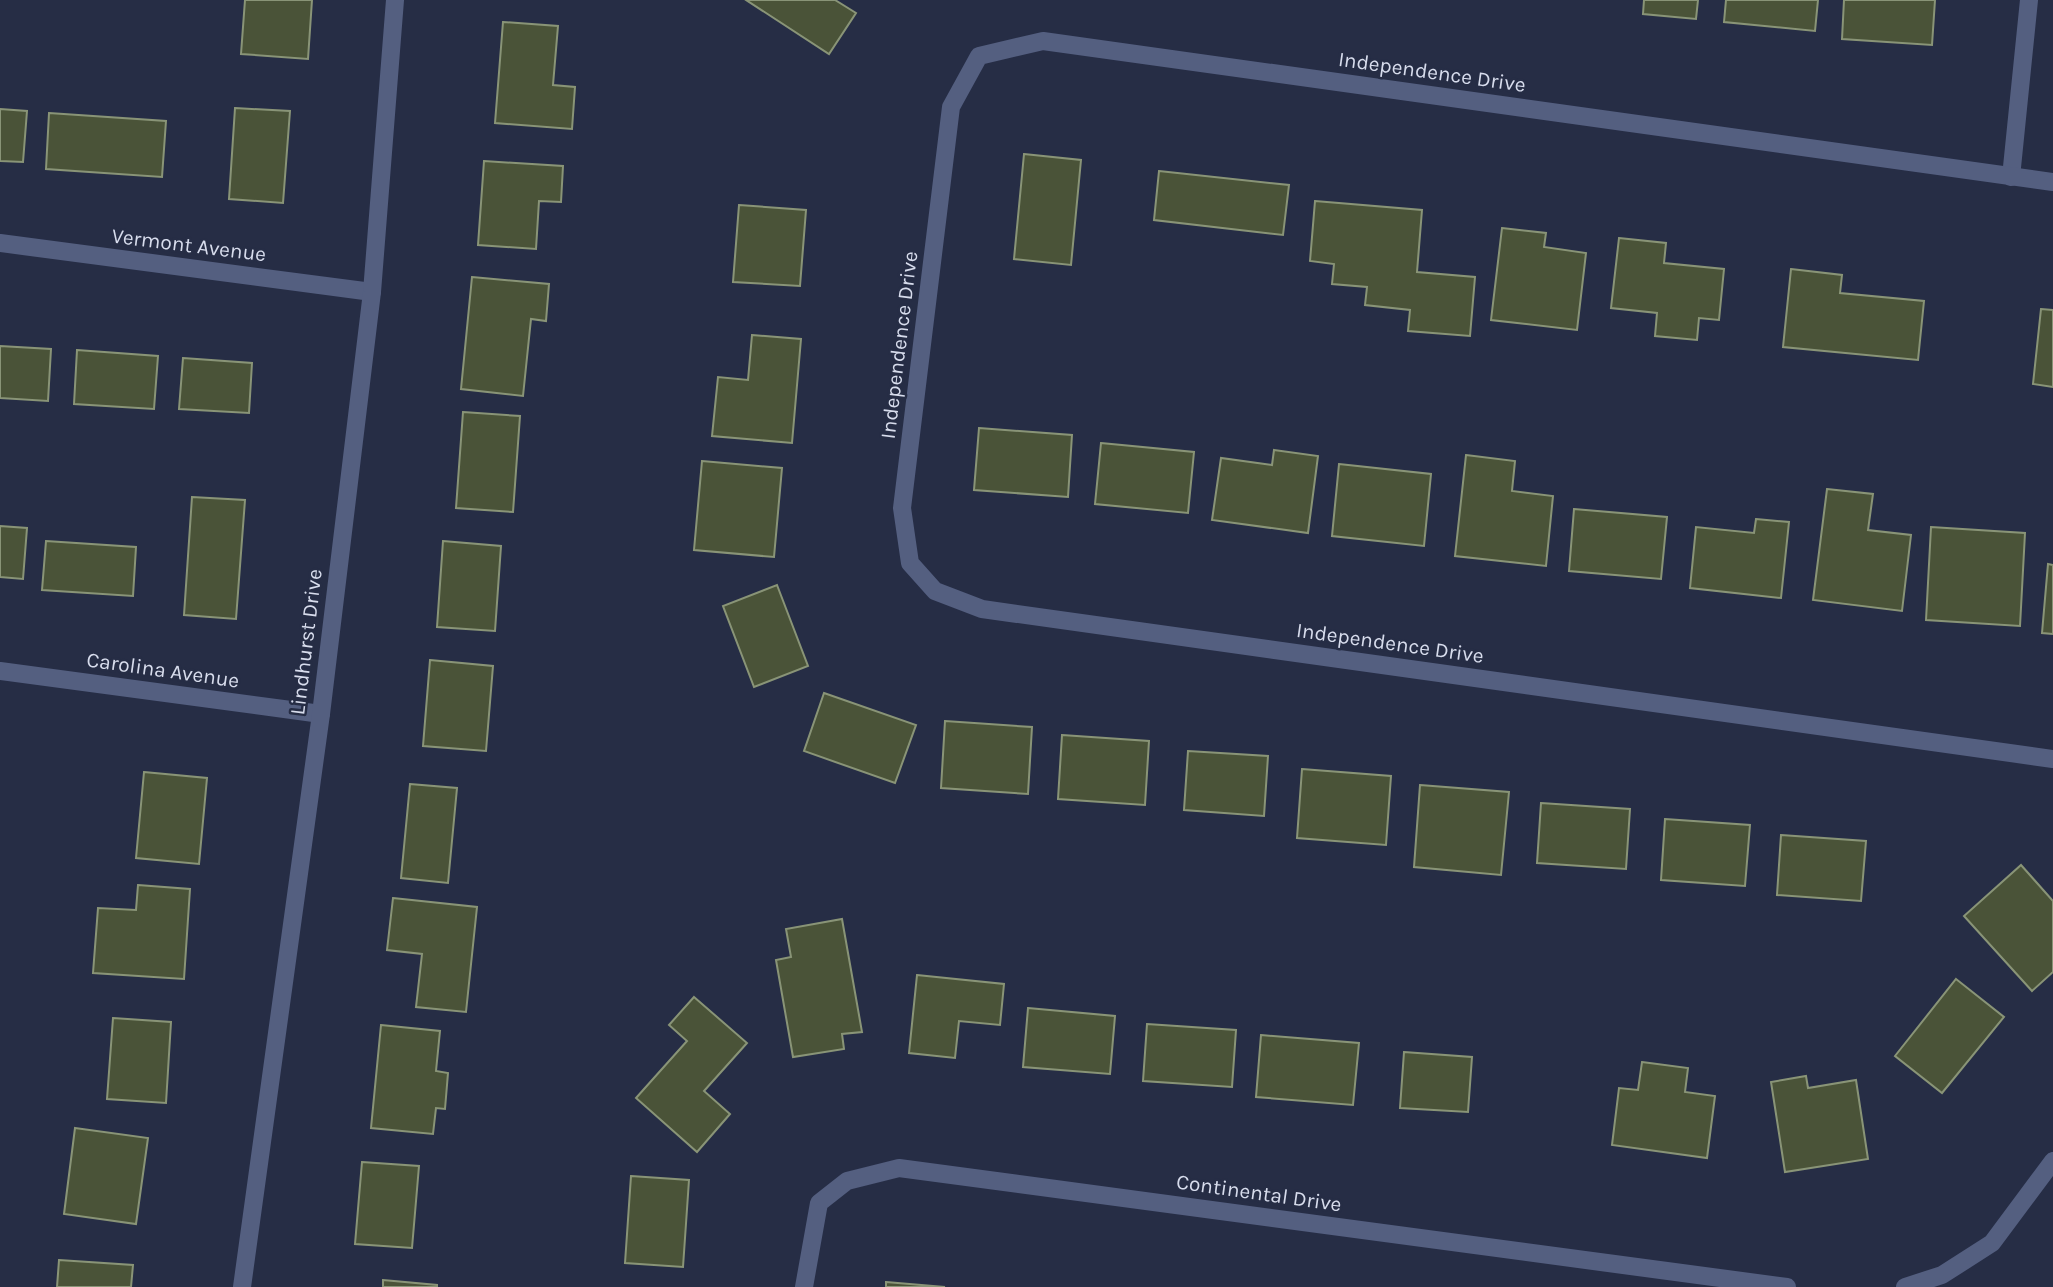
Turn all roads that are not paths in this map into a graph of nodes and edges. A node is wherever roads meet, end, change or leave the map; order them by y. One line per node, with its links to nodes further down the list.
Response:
1 (395, 0): 6 (street, Lindhurst Drive)
2 (2029, 0): 3 (street)
3 (2011, 177): 4 (street, Independence Drive); 9 (street, Independence Drive)
4 (2053, 182)
5 (0, 243): 6 (street, Vermont Avenue)
6 (372, 292): 8 (street, Lindhurst Drive)
7 (0, 671): 8 (street, Carolina Avenue)
8 (321, 714): 11 (street, Lindhurst Drive)
9 (2053, 759)
10 (2053, 1161): 14 (street)
11 (242, 1287)
12 (804, 1287): 13 (street, Continental Drive)
13 (1787, 1287)
14 (1905, 1287)

